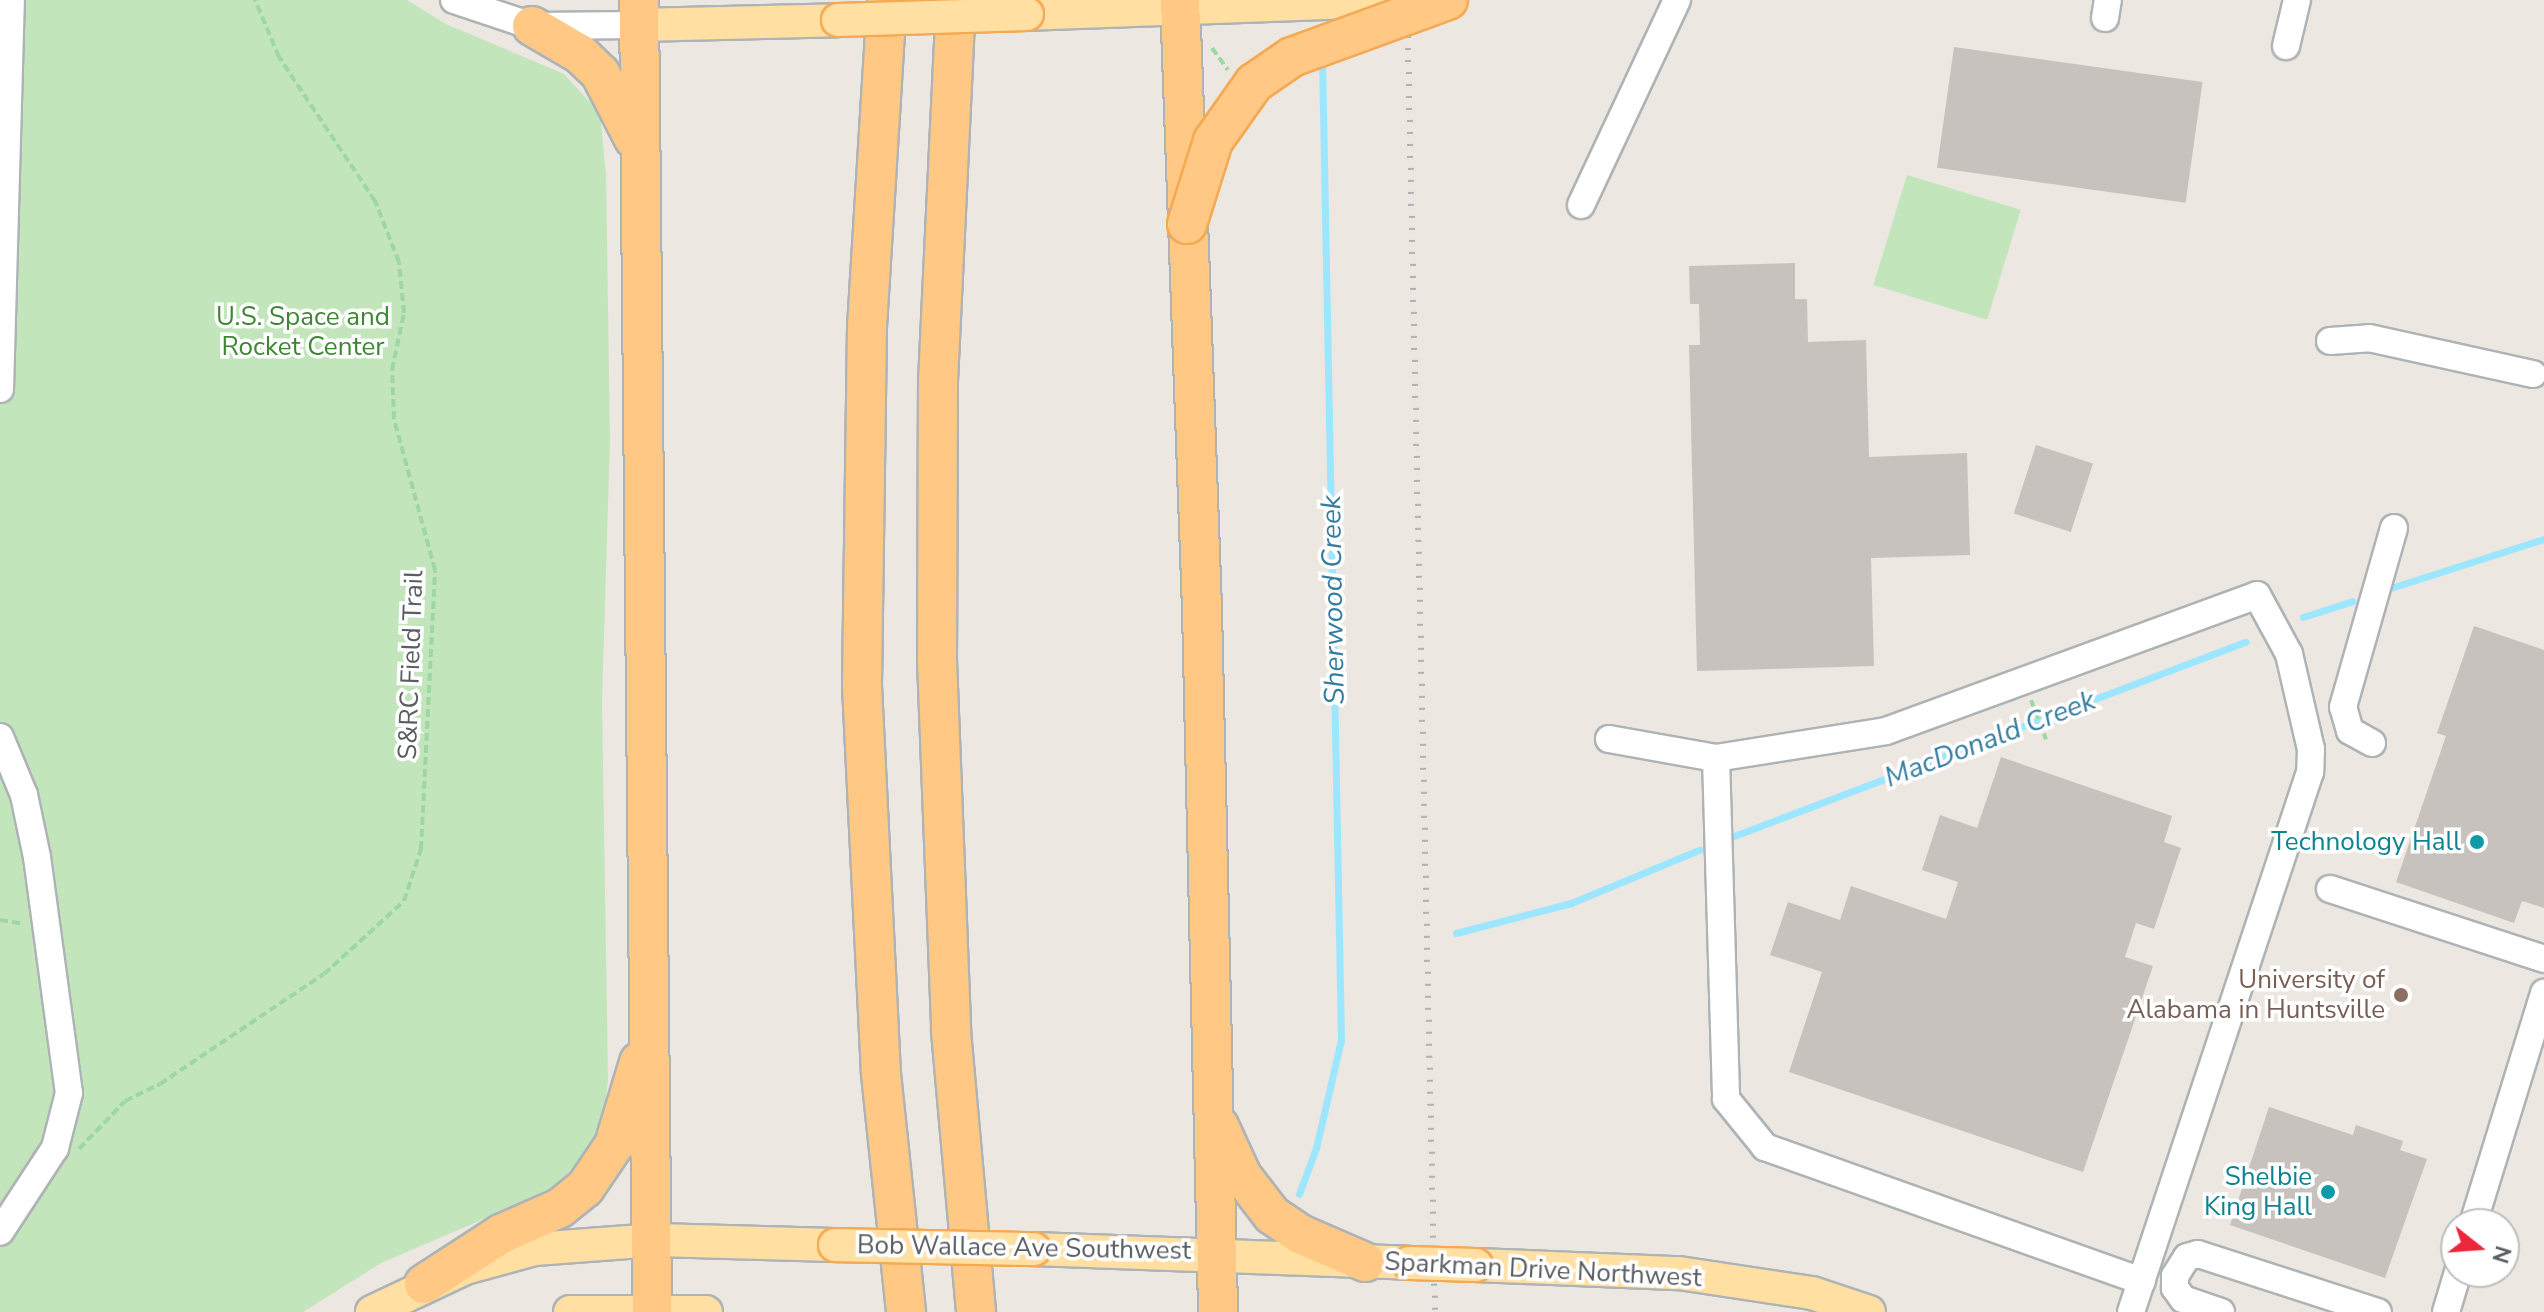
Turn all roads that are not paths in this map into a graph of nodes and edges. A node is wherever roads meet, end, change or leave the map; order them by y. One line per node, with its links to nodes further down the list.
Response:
1 (11, 0): 13 (street)
2 (454, 0): 11 (street)
3 (887, 0): 42 (highway)
4 (956, 0): 43 (highway)
5 (1405, 0): 9 (main road)
6 (1448, 0): 16 (highway, bridge)
7 (1677, 0): 15 (street)
8 (2297, 0): 12 (street)
9 (1180, 4): 10 (main road, bridge); 16 (highway)
10 (639, 12): 11 (street); 14 (highway)
11 (532, 26): 14 (highway)
12 (2286, 46)
13 (5, 52): 19 (street)
14 (639, 151): 28 (highway)
15 (1581, 205)
16 (1187, 224): 29 (highway)
17 (2330, 341): 18 (street)
18 (2533, 374)
19 (0, 389)
20 (2394, 528): 23 (street)
21 (0, 737): 31 (street)
22 (1609, 739): 24 (street)
23 (2372, 743)
24 (1716, 758): 35 (street); 35 (street)
25 (2330, 889): 26 (street)
26 (2544, 959)
27 (2544, 993): 30 (street)
28 (652, 1016): 32 (highway); 36 (highway)
29 (1213, 1114): 33 (highway); 34 (highway)
30 (2478, 1208)
31 (0, 1232)
32 (655, 1240): 33 (main road, Bob Wallace Ave Southwest, bridge); 36 (main road, Bob Wallace Ave Southwest); 38 (highway)
33 (1213, 1251): 34 (main road, Sparkman Drive Northwest); 44 (highway)
34 (1365, 1262): 45 (main road, Sparkman Drive Northwest, bridge)
35 (2142, 1281): 46 (street)
36 (424, 1284): 39 (main road, Bob Wallace Ave Southwest)
37 (2453, 1288): 49 (street)
38 (652, 1310): 40 (main road); 41 (main road)
39 (372, 1312)
40 (570, 1312)
41 (706, 1312)
42 (906, 1312)
43 (976, 1312)
44 (1218, 1312)
45 (1869, 1312)
46 (2131, 1312)
47 (2221, 1312): 48 (street)
48 (2378, 1312)
49 (2446, 1312)

